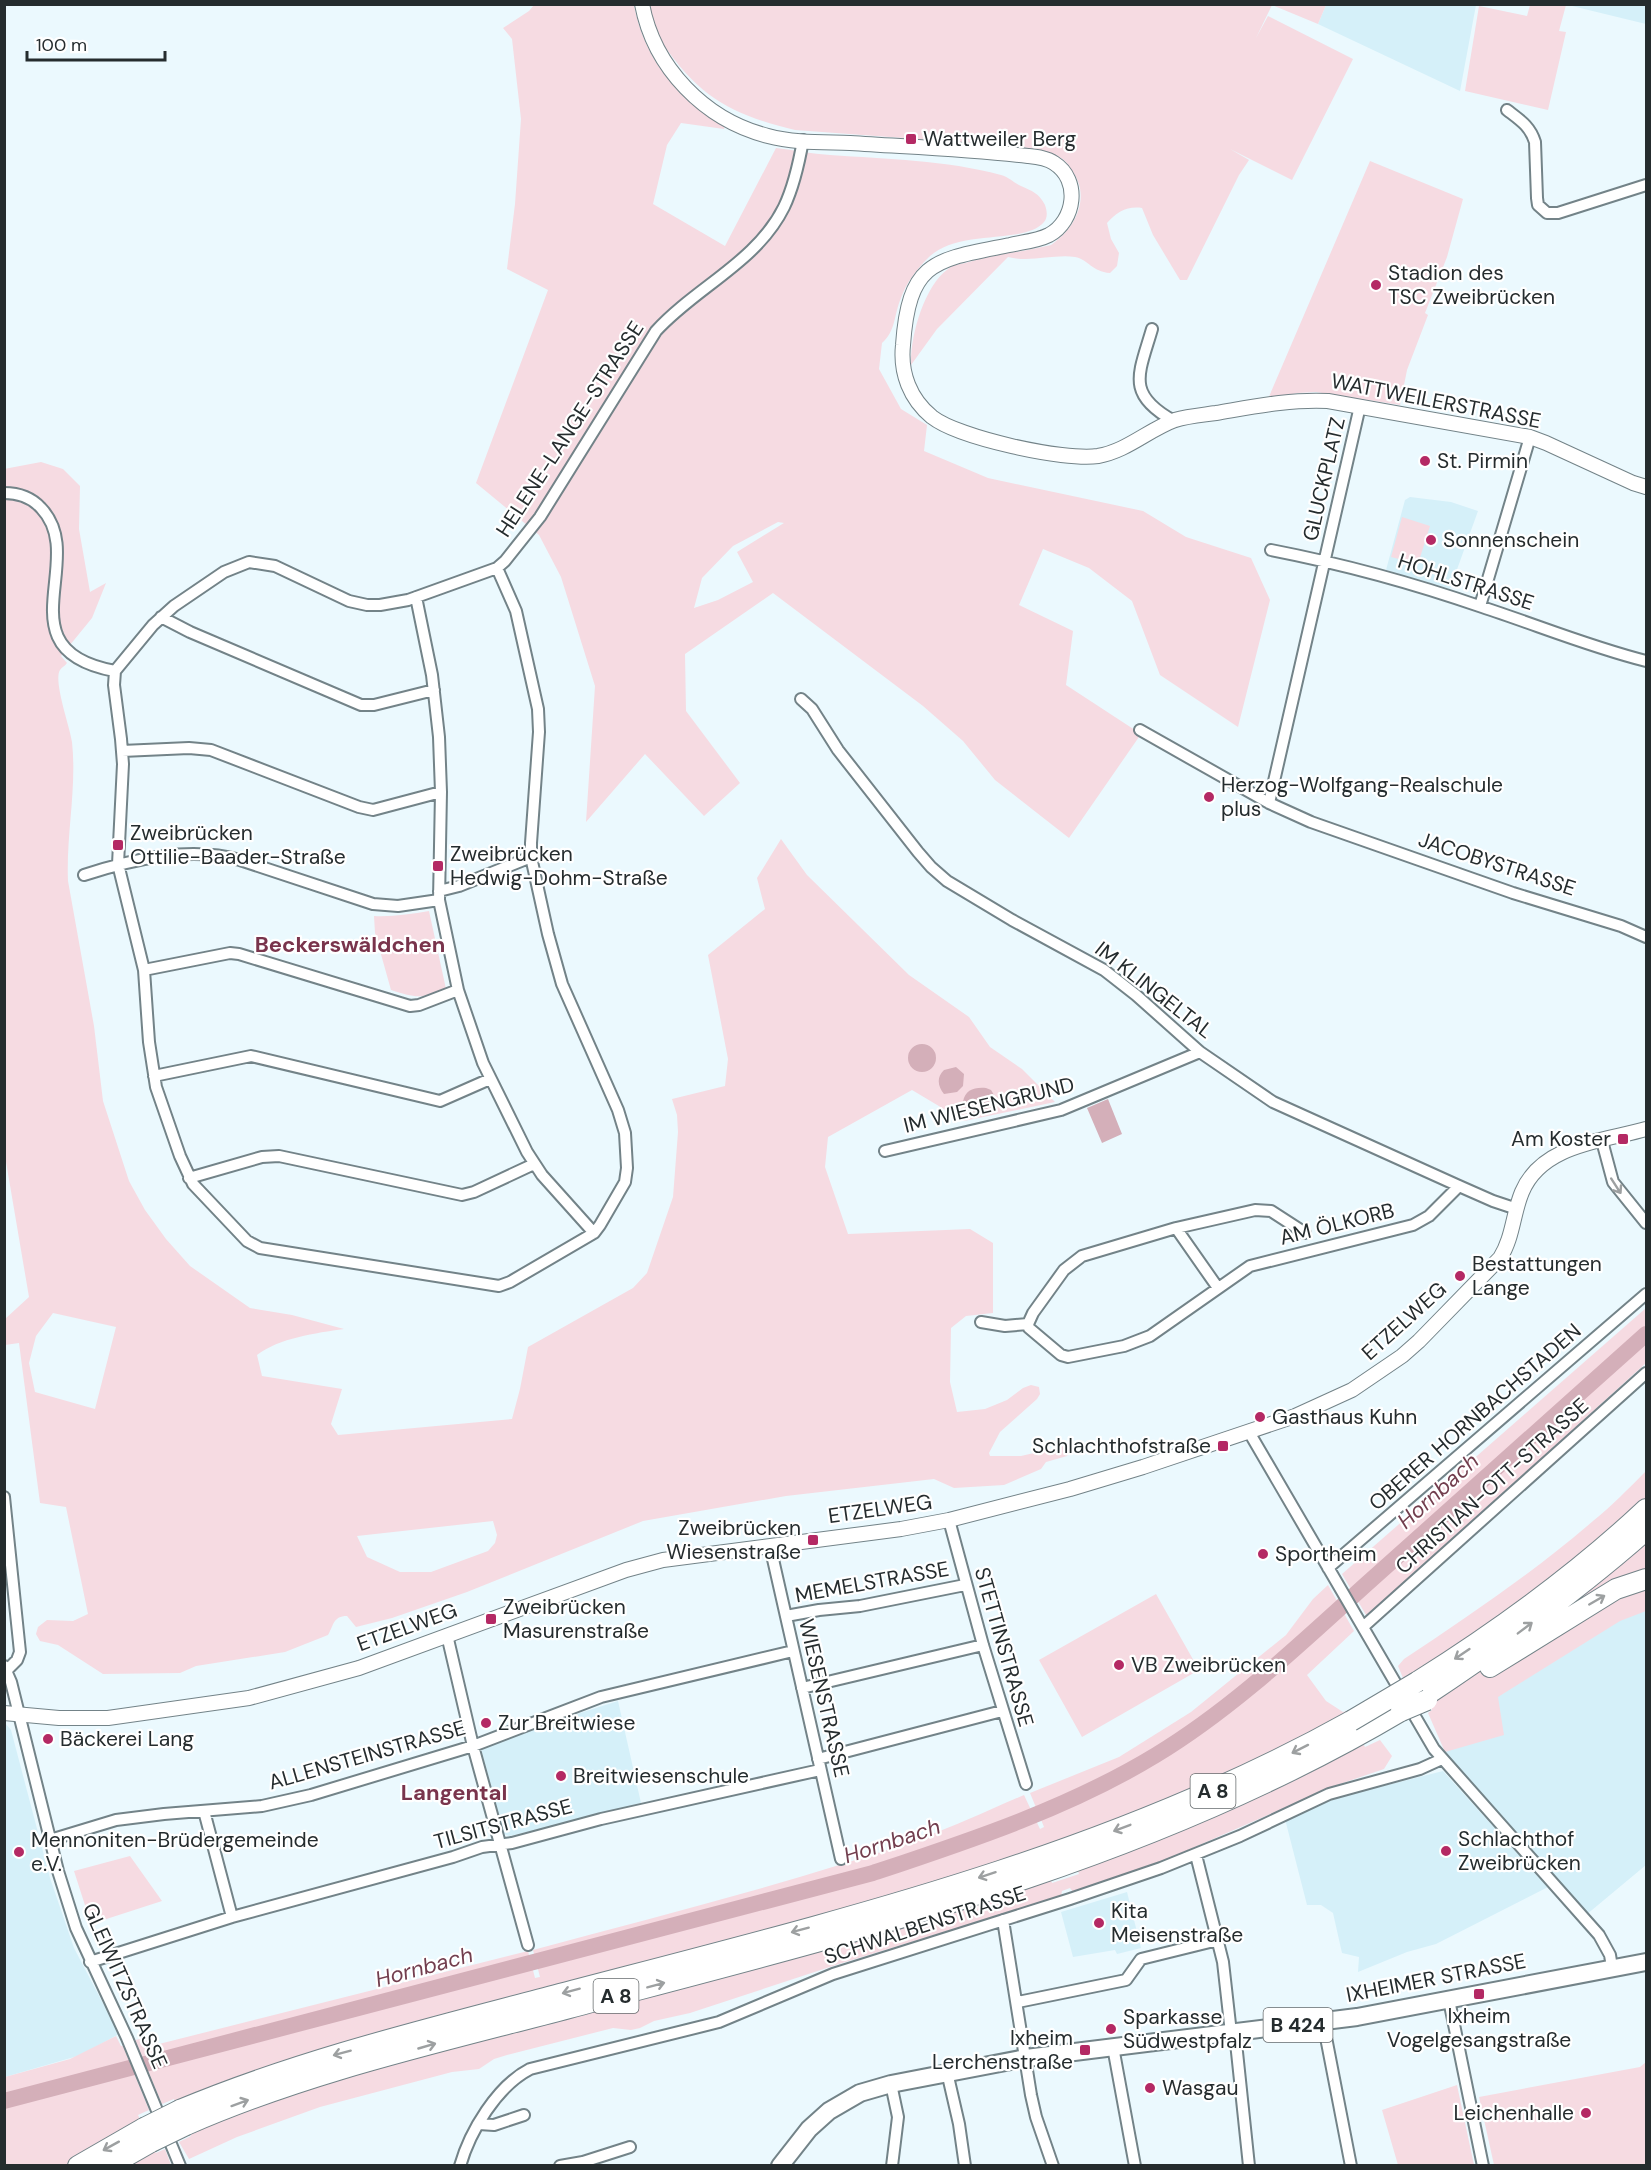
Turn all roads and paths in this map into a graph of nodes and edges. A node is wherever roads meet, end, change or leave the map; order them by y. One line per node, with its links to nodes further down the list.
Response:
1 (642, 4): 3 (street)
2 (1507, 110): 4 (street)
3 (803, 140): 7 (street, WATTWEILERSTRASSE); 13 (street, HELENE-LANGE-STRASSE)
4 (1647, 185)
5 (1152, 328): 7 (street)
6 (1360, 406): 7 (street, WATTWEILERSTRASSE); 8 (street, WATTWEILERSTRASSE); 12 (street, GLUCKPLATZ)
7 (1174, 421)
8 (1530, 437): 9 (street, WATTWEILERSTRASSE); 15 (street)
9 (1647, 487)
10 (4, 494): 18 (street)
11 (1270, 550): 12 (street, HOHLSTRASSE)
12 (1326, 561): 15 (street, HOHLSTRASSE); 24 (street, GLUCKPLATZ)
13 (497, 568): 14 (street, HELENE-LANGE-STRASSE); 25 (street)
14 (416, 597): 16 (street, HELENE-LANGE-STRASSE); 19 (street)
15 (1480, 606): 17 (street, HOHLSTRASSE)
16 (162, 617): 18 (street, HELENE-LANGE-STRASSE); 19 (street)
17 (1647, 662)
18 (115, 671): 22 (street)
19 (434, 690): 23 (street)
20 (801, 699): 32 (street, IM KLINGELTAL)
21 (1140, 730): 24 (street, JACOBYSTRASSE)
22 (122, 751): 23 (street); 26 (street)
23 (441, 792): 28 (street)
24 (1269, 803): 29 (street, JACOBYSTRASSE)
25 (531, 857): 28 (street); 44 (street)
26 (118, 864): 27 (street); 28 (street); 30 (street)
27 (84, 875)
28 (439, 895): 31 (street)
29 (1647, 937)
30 (144, 970): 31 (street); 33 (street)
31 (458, 990): 34 (street)
32 (1200, 1052): 37 (street, IM WIESENGRUND); 40 (street, IM KLINGELTAL)
33 (154, 1076): 34 (street); 39 (street)
34 (490, 1079): 38 (street)
35 (1647, 1129): 36 (street, ETZELWEG)
36 (1602, 1141): 41 (street, ETZELWEG); 42 (street, one-way to 42)
37 (885, 1151)
38 (534, 1164): 39 (street); 44 (street)
39 (189, 1178): 44 (street)
40 (1459, 1186): 41 (street, IM KLINGELTAL); 46 (street, AM ÖLKORB)
41 (1517, 1209): 51 (street, ETZELWEG)
42 (1647, 1223)
43 (1176, 1228): 45 (street, AM ÖLKORB); 46 (street); 49 (street, AM ÖLKORB)
44 (594, 1233)
45 (1305, 1233)
46 (1218, 1288): 49 (street, AM ÖLKORB)
47 (1647, 1294): 57 (street, OBERER HORNBACHSTADEN)
48 (981, 1322): 49 (street)
49 (1028, 1324)
50 (1647, 1373): 61 (street, CHRISTIAN-OTT-STRASSE)
51 (1250, 1432): 54 (street, ETZELWEG); 57 (street)
52 (4, 1497): 65 (street)
53 (1647, 1509): 67 (highway, A 8, one-way to 67)
54 (949, 1520): 56 (street, ETZELWEG); 59 (street, STETTINSTRASSE)
55 (1647, 1530): 67 (highway, A 8, one-way to 55)
56 (770, 1546): 60 (street, WIESENSTRASSE); 62 (street, ETZELWEG)
57 (1328, 1568): 61 (street)
58 (1647, 1579): 67 (highway, one-way to 58)
59 (965, 1585): 60 (street, MEMELSTRASSE); 63 (street, STETTINSTRASSE)
60 (786, 1616): 64 (street, WIESENSTRASSE)
61 (1361, 1624): 72 (street)
62 (447, 1635): 69 (street, ETZELWEG); 71 (street)
63 (983, 1645): 66 (street); 68 (street, STETTINSTRASSE)
64 (793, 1651): 66 (street, WIESENSTRASSE); 71 (street, ALLENSTEINSTRASSE)
65 (6, 1668): 69 (street, GLEIWITZSTRASSE)
66 (802, 1688): 73 (street, WIESENSTRASSE)
67 (1423, 1693): 70 (highway, A 8, bridge); 70 (highway, A 8, bridge)
68 (1002, 1711): 73 (street, TILSITSTRASSE); 74 (street, STETTINSTRASSE)
69 (11, 1714): 76 (street, GLEIWITZSTRASSE)
70 (1355, 1728): 97 (highway, A 8, bridge)
71 (473, 1746): 75 (street, ALLENSTEINSTRASSE); 77 (street)
72 (1442, 1759): 78 (street, SCHWALBENSTRASSE); 86 (street)
73 (819, 1764): 77 (street, TILSITSTRASSE); 79 (street, WIESENSTRASSE)
74 (1026, 1784)
75 (204, 1811): 76 (street, ALLENSTEINSTRASSE); 80 (street)
76 (50, 1840): 84 (street, GLEIWITZSTRASSE)
77 (500, 1843): 80 (street, TILSITSTRASSE); 83 (street)
78 (1196, 1855): 81 (street, SCHWALBENSTRASSE); 82 (street)
79 (841, 1859)
80 (232, 1917): 84 (street, TILSITSTRASSE)
81 (1003, 1920): 88 (street); 96 (street, SCHWALBENSTRASSE)
82 (1218, 1940): 88 (street); 90 (street)
83 (528, 1945)
84 (90, 1962): 102 (street, GLEIWITZSTRASSE)
85 (1647, 1962): 86 (main road, IXHEIMER STRASSE / B 424)
86 (1612, 1967): 87 (main road, IXHEIMER STRASSE / B 424)
87 (1449, 2000): 89 (main road, IXHEIMER STRASSE / B 424); 112 (street)
88 (1018, 2002): 92 (street)
89 (1323, 2022): 90 (main road, IXHEIMER STRASSE / B 424); 111 (street)
90 (1233, 2033): 91 (main road, IXHEIMER STRASSE / B 424); 110 (street)
91 (1113, 2047): 92 (main road, IXHEIMER STRASSE / B 424); 109 (street)
92 (1026, 2058): 93 (main road, IXHEIMER STRASSE / B 424); 108 (street)
93 (947, 2072): 94 (main road, B 424); 107 (street)
94 (891, 2084): 105 (main road, B 424); 106 (street)
95 (524, 2115): 96 (street)
96 (479, 2124): 103 (street, SCHWALBENSTRASSE)
97 (148, 2135): 100 (highway, A 8, one-way to 100); 101 (highway, A 8)
98 (630, 2147): 99 (street)
99 (584, 2164): 104 (street)
100 (78, 2166)
101 (109, 2166)
102 (180, 2166)
103 (460, 2166)
104 (560, 2166)
105 (780, 2166)
106 (892, 2166)
107 (965, 2166)
108 (1053, 2166)
109 (1135, 2166)
110 (1248, 2166)
111 (1351, 2166)
112 (1483, 2166)

